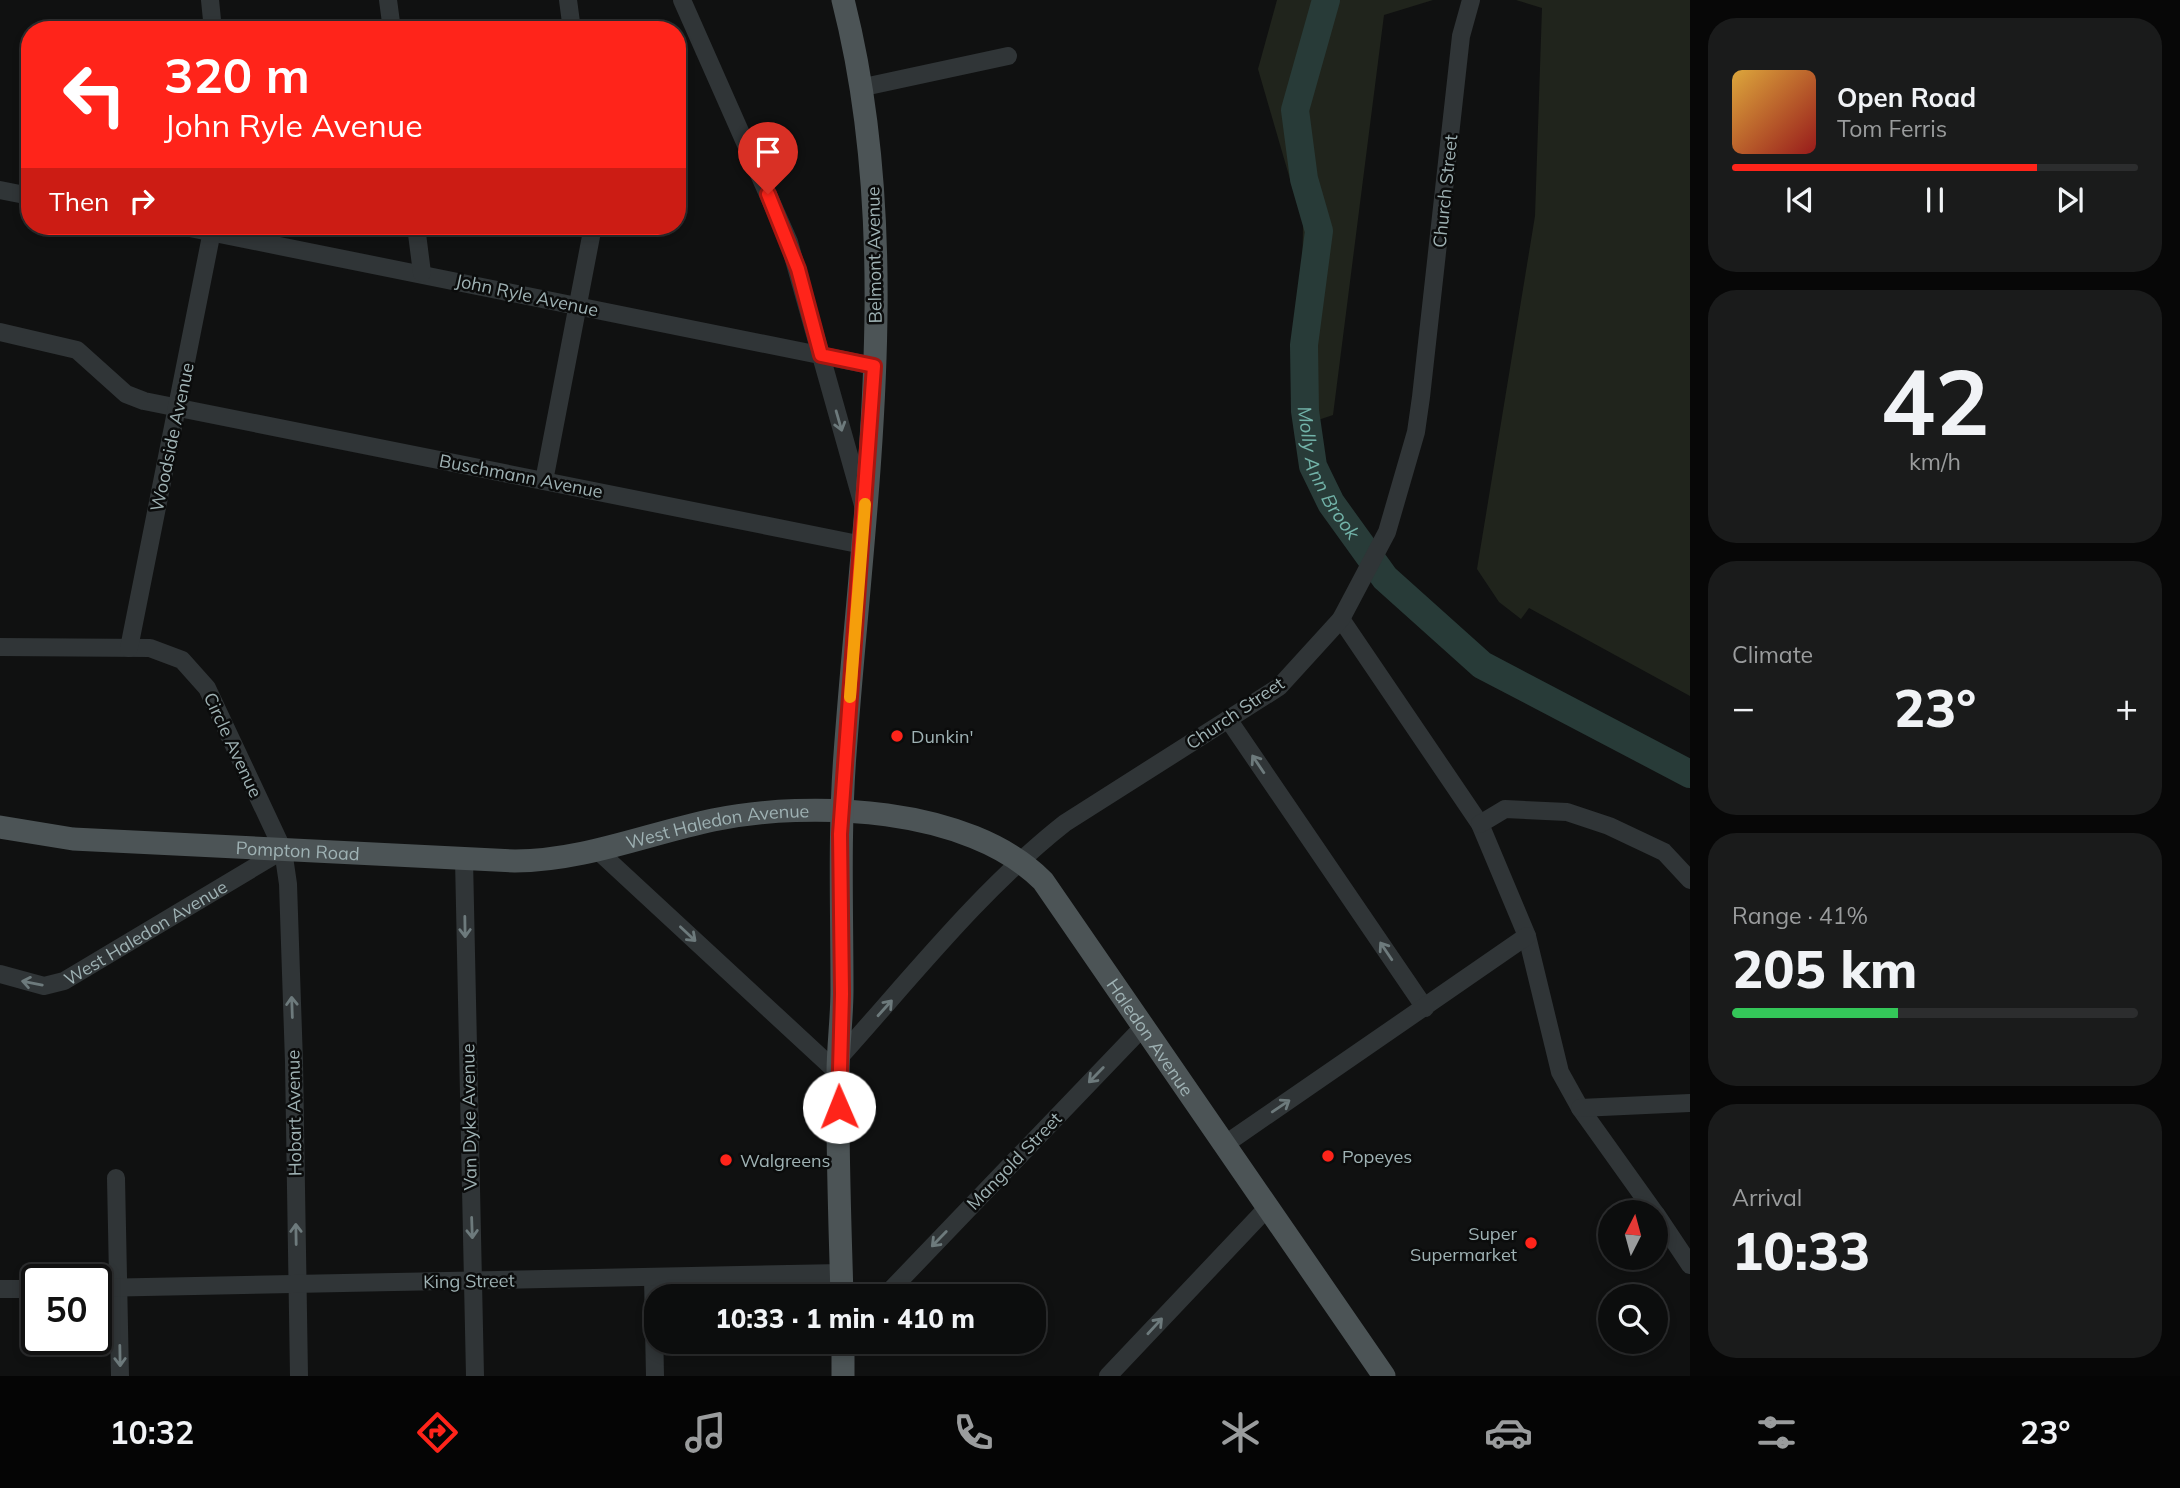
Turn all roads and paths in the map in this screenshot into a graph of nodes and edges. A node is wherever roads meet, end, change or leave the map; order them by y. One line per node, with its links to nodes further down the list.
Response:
1 (210, 0): 7 (street)
2 (388, 0): 8 (street)
3 (568, 0): 9 (street)
4 (681, 0): 21 (street, Belmont Avenue)
5 (844, 0): 11 (main road, Belmont Avenue)
6 (1471, 0): 27 (street, Church Street)
7 (212, 21)
8 (391, 21)
9 (571, 21)
10 (1007, 56): 11 (street)
11 (864, 87): 22 (main road, Belmont Avenue)
12 (0, 190): 13 (street)
13 (21, 194)
14 (212, 235): 23 (street, Woodside Avenue)
15 (241, 235): 18 (street, John Ryle Avenue)
16 (417, 235): 18 (street)
17 (592, 235): 19 (street)
18 (422, 274): 19 (street, John Ryle Avenue)
19 (580, 305): 21 (street, John Ryle Avenue); 24 (street)
20 (0, 332): 23 (street, Buschmann Avenue)
21 (821, 355): 22 (street, John Ryle Avenue); 25 (street, Belmont Avenue, one-way to 25)
22 (874, 366): 25 (main road, Belmont Avenue)
23 (178, 407): 24 (street, Buschmann Avenue); 29 (street, Woodside Avenue)
24 (544, 481): 26 (street, Buschmann Avenue)
25 (865, 512): 26 (main road, Belmont Avenue)
26 (863, 545): 31 (main road, Belmont Avenue)
27 (1341, 619): 30 (street, Church Street); 32 (street)
28 (0, 647): 29 (street, Circle Avenue)
29 (129, 648): 35 (street, Circle Avenue)
30 (1228, 719): 37 (street, Church Street); 41 (street, one-way to 30)
31 (841, 812): 34 (main road, West Haledon Avenue); 37 (main road, Haledon Avenue); 43 (main road, Belmont Avenue)
32 (1480, 824): 38 (street); 39 (street)
33 (0, 827): 35 (main road, Pompton Road)
34 (596, 849): 36 (main road, Pompton Road); 43 (street, one-way to 43)
35 (283, 850): 36 (main road, Pompton Road); 40 (street, West Haledon Avenue, one-way to 40); 57 (street, Hobart Avenue, one-way to 35)
36 (464, 859): 54 (street, Van Dyke Avenue, one-way to 54)
37 (1021, 861): 42 (main road, Haledon Avenue); 43 (street, Church Street, one-way to 37)
38 (1690, 880)
39 (1527, 936): 41 (street); 45 (street)
40 (0, 974)
41 (1425, 1008): 46 (street, one-way to 41)
42 (1144, 1026): 46 (main road, Haledon Avenue); 56 (street, Mangold Street, one-way to 56)
43 (839, 1066): 52 (main road, Belmont Avenue)
44 (1690, 1103): 45 (street)
45 (1580, 1108): 48 (street)
46 (1224, 1145): 49 (main road, Haledon Avenue)
47 (116, 1178): 59 (street)
48 (1646, 1200)
49 (1268, 1207): 63 (main road, Haledon Avenue); 69 (street, one-way to 49)
50 (1668, 1232): 51 (street)
51 (1690, 1265)
52 (841, 1273): 53 (street, King Street); 55 (main road, Belmont Avenue)
53 (653, 1277): 54 (street, King Street); 67 (street)
54 (473, 1281): 57 (street, King Street); 66 (street, Van Dyke Avenue)
55 (841, 1284)
56 (896, 1284)
57 (297, 1285): 59 (street, King Street); 65 (street, Hobart Avenue)
58 (112, 1287): 59 (street, King Street)
59 (118, 1287): 64 (street, one-way to 64)
60 (0, 1289): 61 (street)
61 (21, 1289)
62 (843, 1354): 68 (main road)
63 (1379, 1374)
64 (120, 1376)
65 (299, 1376)
66 (475, 1376)
67 (655, 1376)
68 (844, 1376)
69 (1108, 1376)

